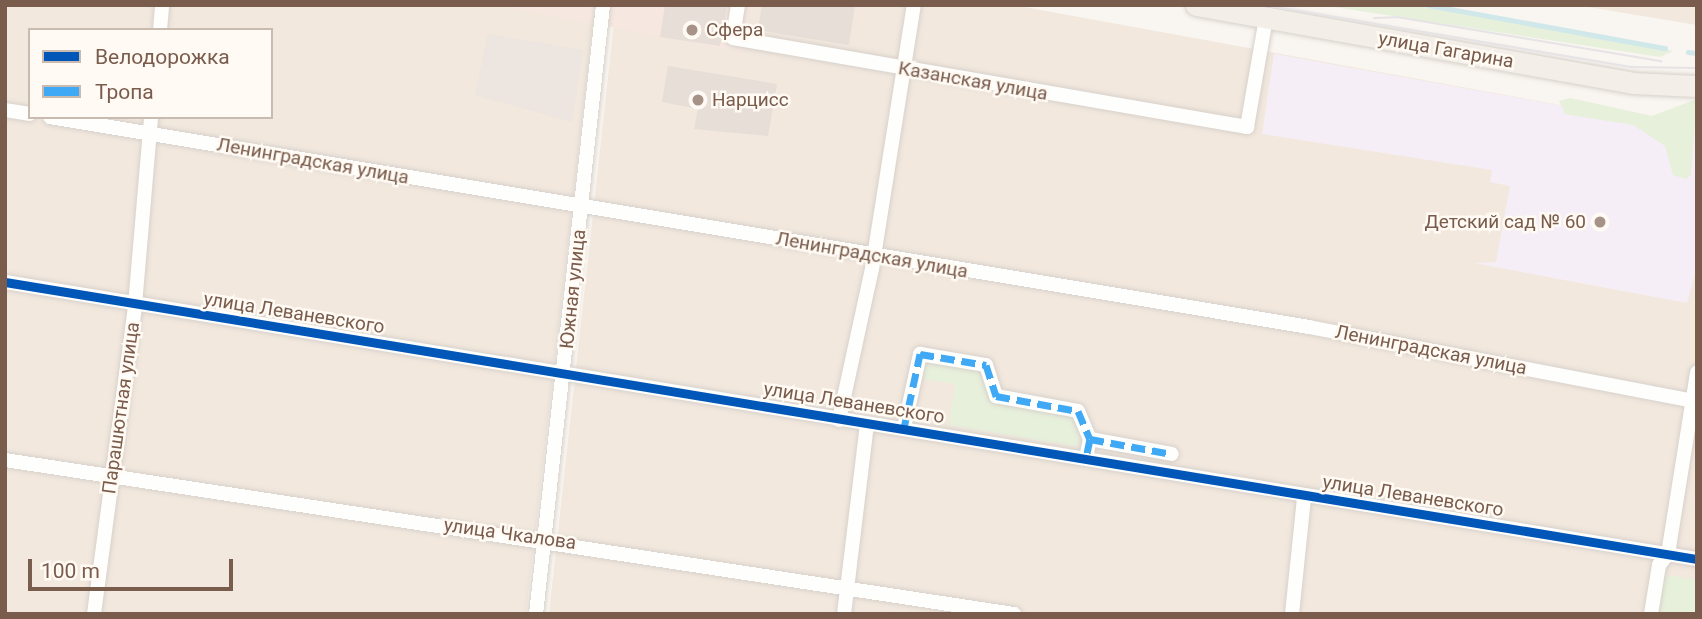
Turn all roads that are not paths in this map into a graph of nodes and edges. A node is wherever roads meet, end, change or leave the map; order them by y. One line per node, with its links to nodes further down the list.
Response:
1 (162, 5): 7 (street)
2 (603, 5): 15 (street, Южная улица)
3 (738, 5): 8 (street, Казанская улица)
4 (914, 5): 8 (street)
5 (1196, 5): 6 (main road, улица Гагарина)
6 (1266, 18): 8 (street, Казанская улица); 9 (main road, улица Гагарина)
7 (160, 28)
8 (903, 70): 16 (street)
9 (1697, 86)
10 (5, 110): 11 (street)
11 (28, 114)
12 (62, 119): 14 (street, Ленинградская улица)
13 (150, 119): 14 (street, Парашютная улица)
14 (149, 134): 15 (street, Ленинградская улица); 18 (street, Парашютная улица)
15 (582, 207): 16 (street, Ленинградская улица); 20 (street, Южная улица)
16 (874, 255): 21 (street, Ленинградская улица); 22 (street)
17 (5, 282): 18 (street, улица Леваневского)
18 (135, 305): 20 (street, улица Леваневского); 29 (street, Парашютная улица)
19 (1697, 372): 21 (street)
20 (564, 374): 22 (street, улица Леваневского); 31 (street, Южная улица)
21 (1692, 401): 32 (street)
22 (839, 420): 23 (street, улица Леваневского)
23 (867, 425): 24 (street, улица Леваневского); 34 (street)
24 (904, 428): 25 (street); 27 (street, улица Леваневского)
25 (1090, 439): 26 (street); 27 (street)
26 (1172, 454)
27 (1086, 458): 30 (street, улица Леваневского)
28 (5, 460): 29 (street, улица Чкалова)
29 (111, 478): 31 (street, улица Чкалова); 35 (street, Парашютная улица)
30 (1304, 497): 32 (street, улица Леваневского); 39 (street)
31 (545, 539): 34 (street, улица Чкалова); 36 (street, Южная улица)
32 (1668, 554): 33 (street, улица Леваневского); 40 (street)
33 (1697, 559)
34 (846, 588): 37 (street); 38 (street, улица Чкалова)
35 (94, 614)
36 (536, 614)
37 (844, 614)
38 (1014, 614)
39 (1292, 614)
40 (1651, 614)

